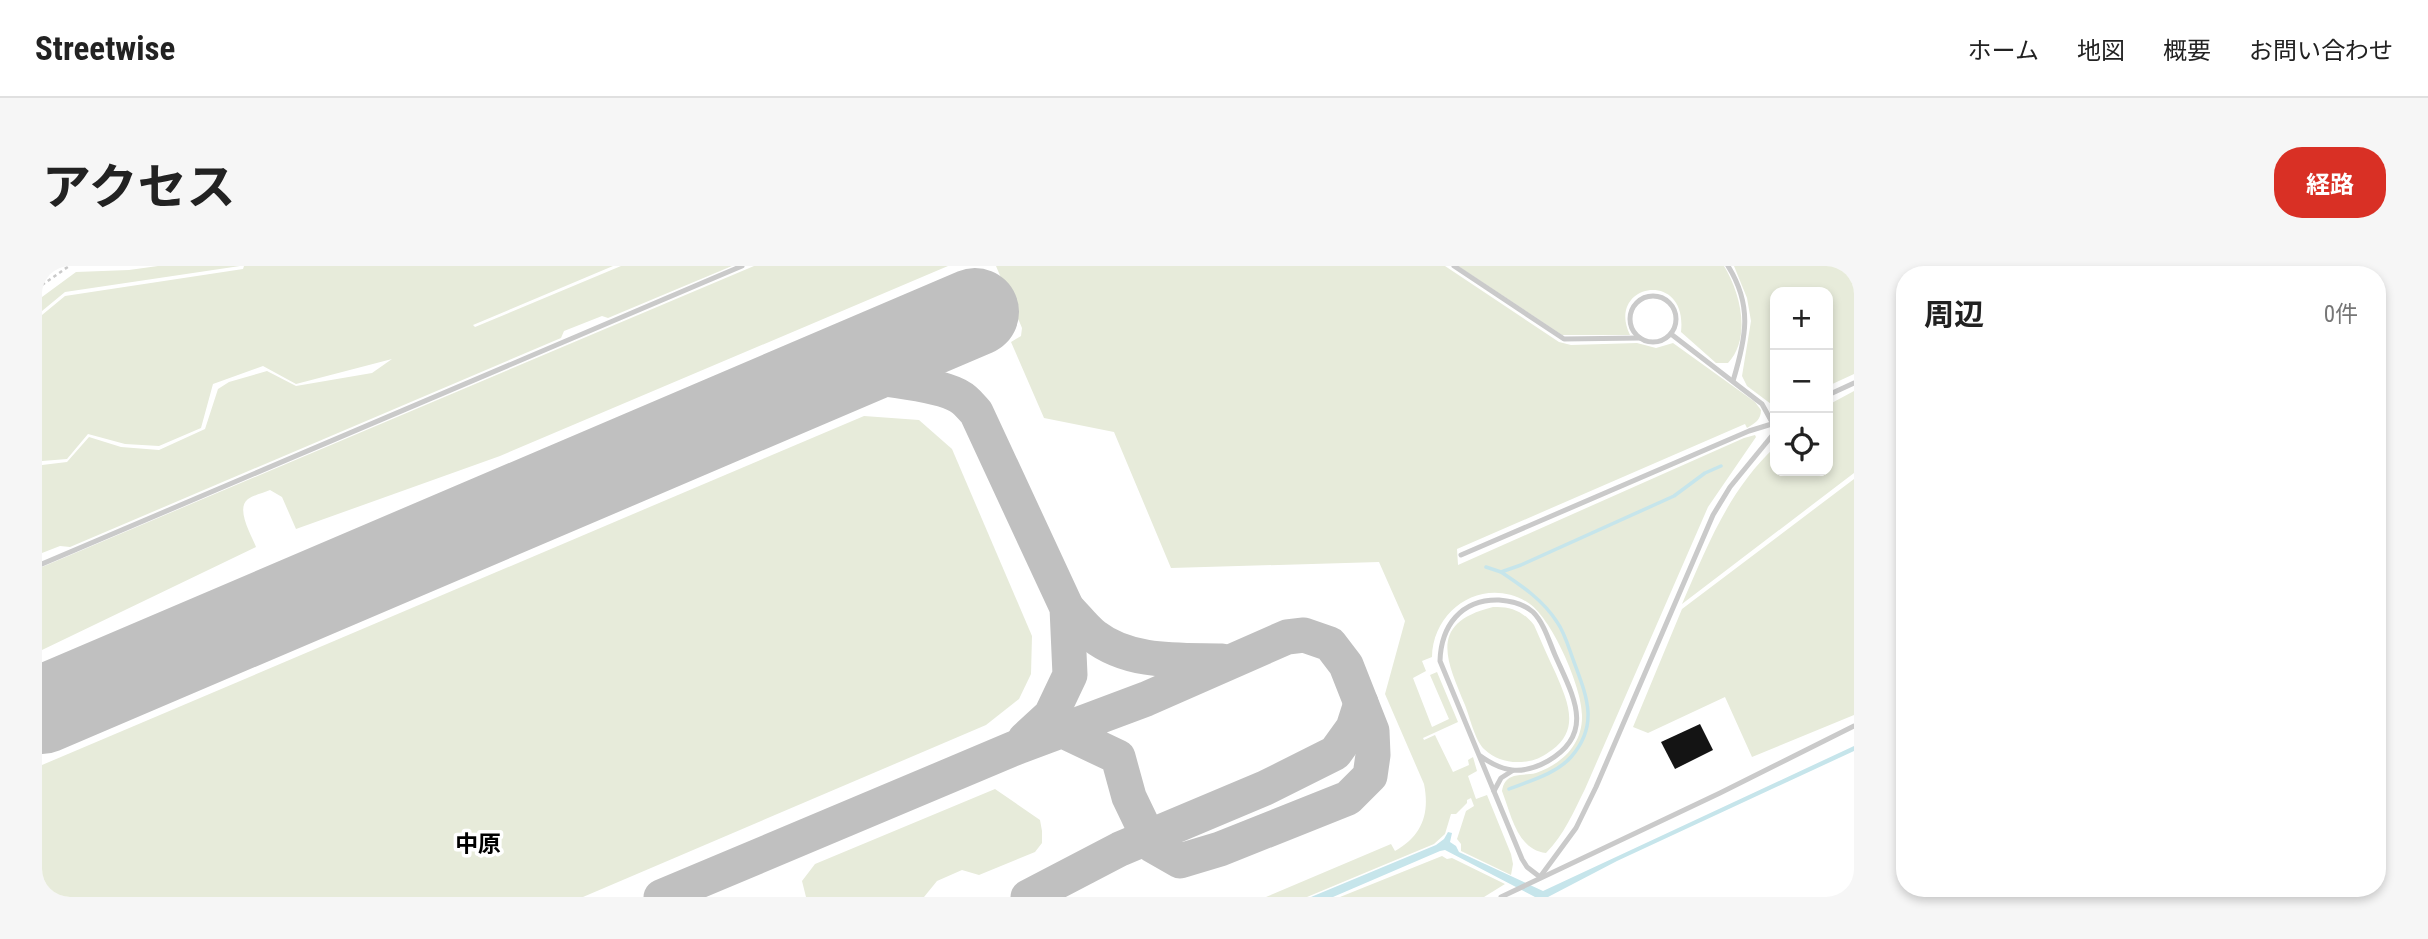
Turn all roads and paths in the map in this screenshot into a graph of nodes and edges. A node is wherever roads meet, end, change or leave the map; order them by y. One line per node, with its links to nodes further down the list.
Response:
1 (69, 266): 5 (path)
2 (742, 266): 15 (lane)
3 (1454, 266): 7 (lane)
4 (1728, 266): 8 (lane)
5 (42, 285)
6 (1671, 334): 7 (lane); 7 (lane); 8 (lane)
7 (1640, 338)
8 (1732, 381): 11 (lane)
9 (1854, 383): 10 (lane)
10 (1833, 393)
11 (1770, 417)
12 (1770, 425): 14 (lane)
13 (1770, 438): 20 (lane)
14 (1461, 555)
15 (42, 564)
16 (1854, 726): 20 (lane)
17 (1479, 755): 18 (lane); 18 (lane); 19 (lane)
18 (1512, 771): 19 (lane)
19 (1493, 792): 20 (lane)
20 (1540, 877): 21 (lane)
21 (1516, 890): 22 (lane); 23 (lane)
22 (1501, 897)
23 (1519, 897)

